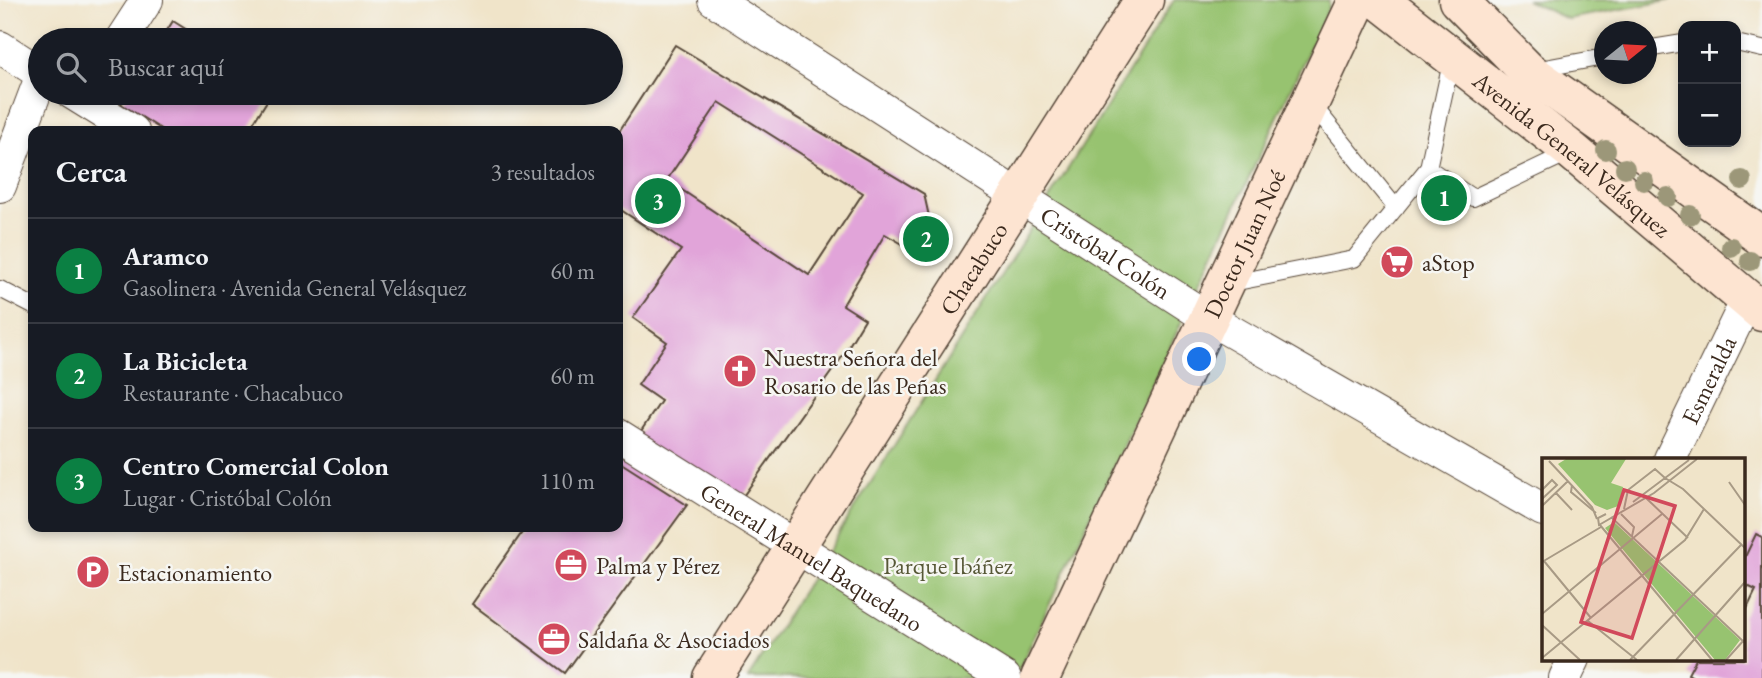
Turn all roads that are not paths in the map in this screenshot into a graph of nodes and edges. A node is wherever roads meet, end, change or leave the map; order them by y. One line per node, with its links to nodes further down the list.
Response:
1 (146, 0): 7 (street)
2 (714, 0): 24 (street, Cristóbal Colón)
3 (1144, 0): 24 (street, Chacabuco)
4 (1358, 0): 17 (street, Doctor Juan Noé)
5 (1379, 0): 13 (street, Avenida General Velásquez)
6 (1458, 0): 16 (street, Avenida General Velásquez)
7 (128, 28)
8 (1678, 44): 11 (lane)
9 (1741, 44): 12 (lane)
10 (0, 47): 15 (street)
11 (1657, 47)
12 (1762, 49)
13 (1452, 58): 21 (street, Avenida General Velásquez); 22 (lane)
14 (1594, 59): 16 (lane)
15 (28, 65)
16 (1528, 71): 26 (street, Avenida General Velásquez)
17 (1310, 102): 25 (lane); 27 (street, Doctor Juan Noé)
18 (31, 105): 23 (street)
19 (96, 105): 20 (street)
20 (127, 126)
21 (1572, 151): 22 (lane); 30 (street, Avenida General Velásquez)
22 (1428, 168): 25 (lane)
23 (0, 186)
24 (1018, 196): 31 (street, Cristóbal Colón); 35 (street, Chacabuco)
25 (1396, 208): 27 (lane)
26 (1762, 237)
27 (1225, 284): 31 (street, Doctor Juan Noé)
28 (0, 289): 29 (lane)
29 (28, 303)
30 (1754, 306): 33 (street, Esmeralda)
31 (1208, 318): 34 (street, Cristóbal Colón); 39 (street, Doctor Juan Noé)
32 (623, 438): 35 (street, General Manuel Baquedano)
33 (1671, 458)
34 (1542, 509)
35 (795, 547): 37 (street, Chacabuco); 38 (street, General Manuel Baquedano)
36 (1574, 660): 40 (street)
37 (712, 678)
38 (1005, 678)
39 (1040, 678)
40 (1565, 678)

